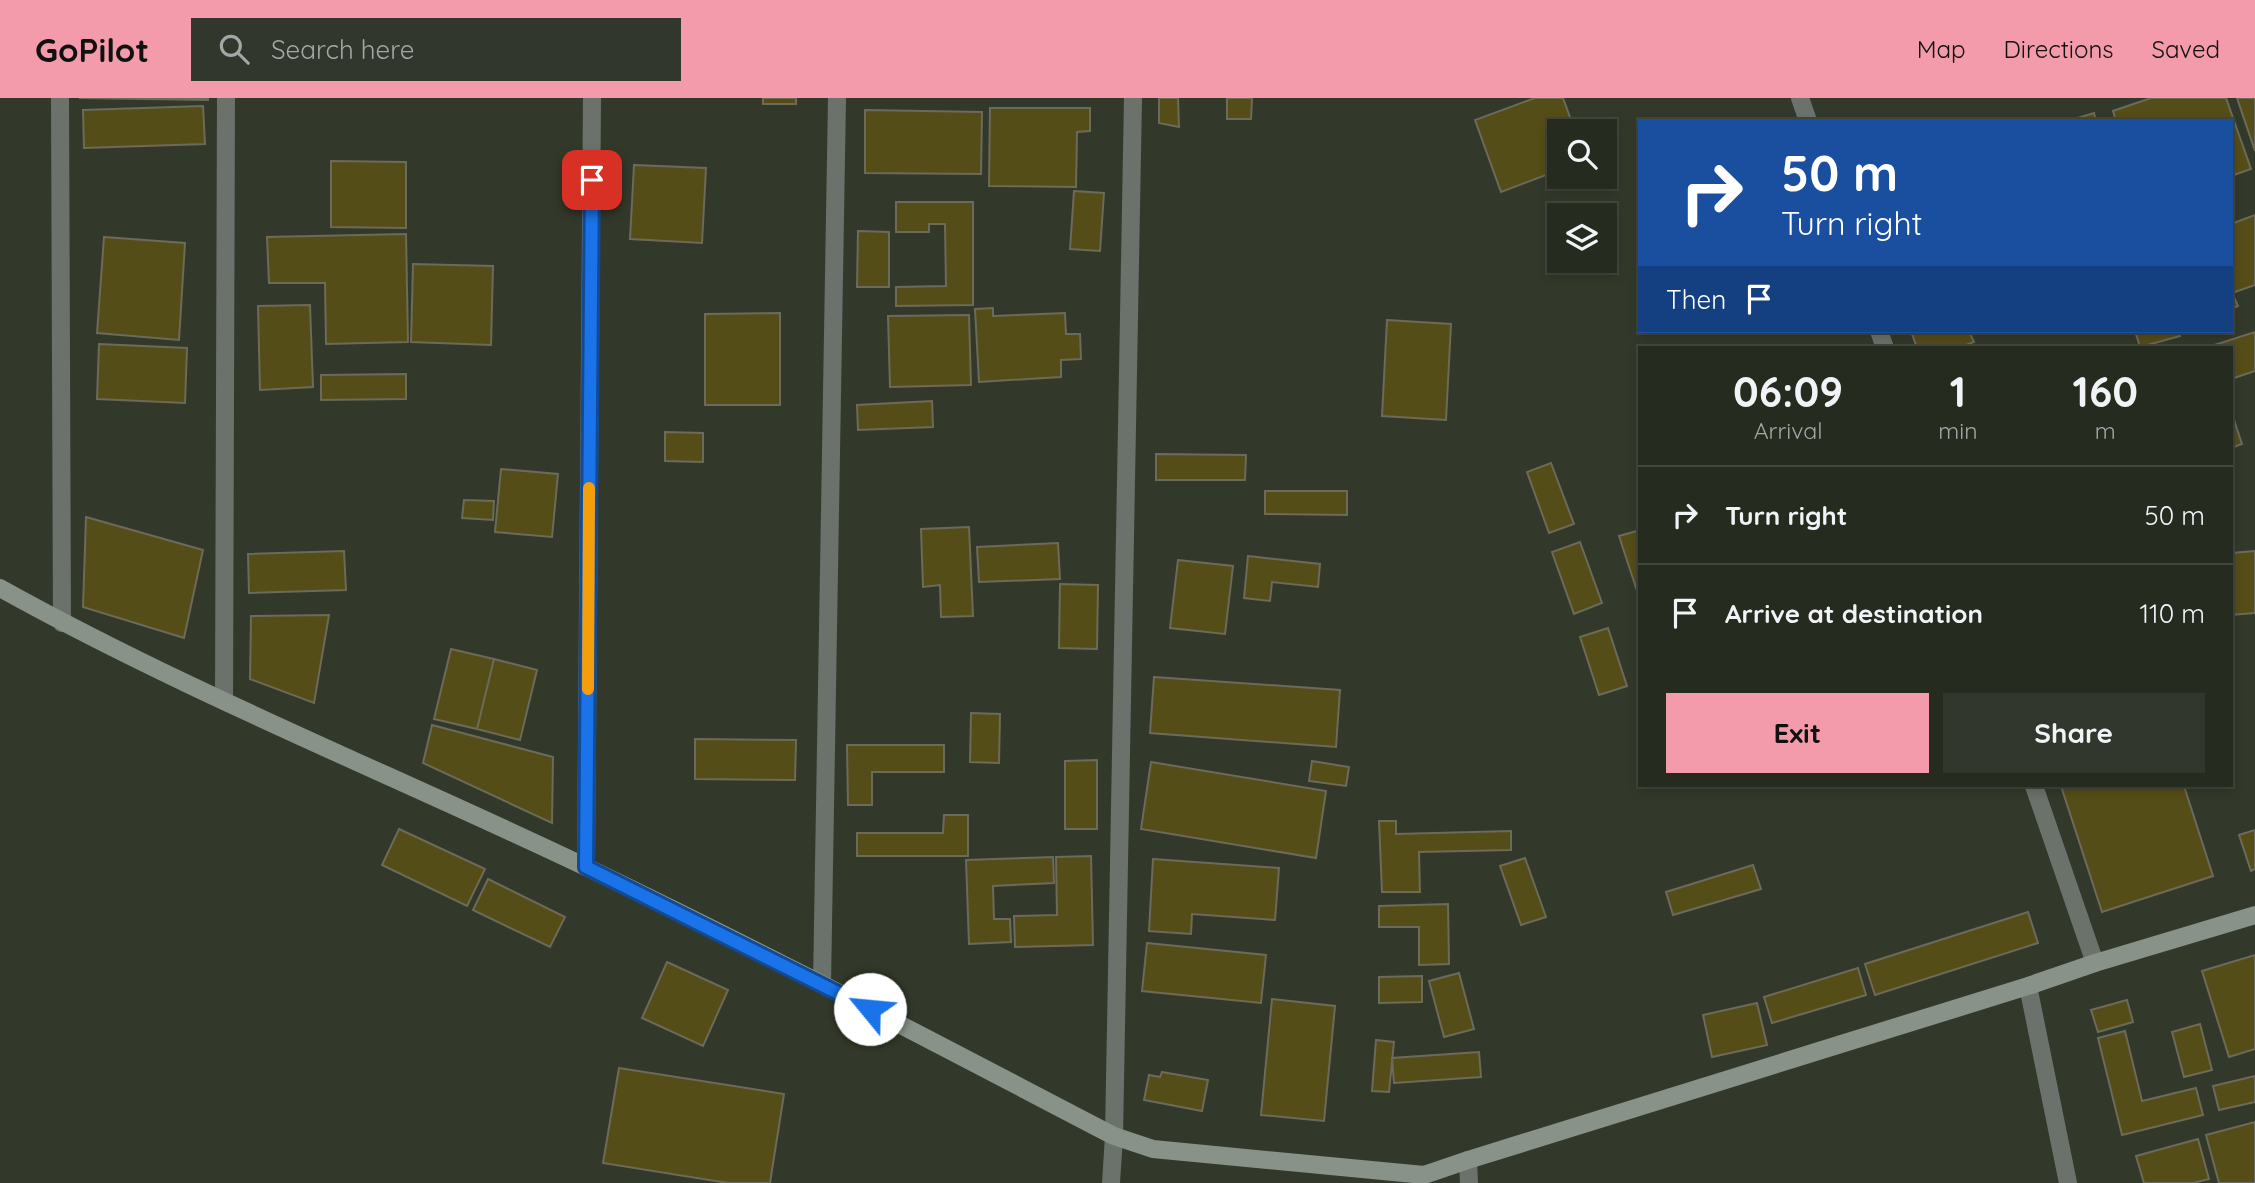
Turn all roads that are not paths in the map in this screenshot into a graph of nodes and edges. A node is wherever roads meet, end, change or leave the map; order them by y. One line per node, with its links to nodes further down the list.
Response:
1 (60, 98): 9 (street)
2 (226, 98): 10 (street)
3 (592, 98): 12 (street)
4 (837, 98): 15 (street)
5 (1132, 98): 17 (street)
6 (1800, 98): 7 (street)
7 (1807, 119)
8 (0, 588): 9 (street)
9 (62, 622): 10 (street)
10 (224, 701): 12 (street)
11 (2034, 787): 14 (street)
12 (586, 867): 15 (street)
13 (2255, 915): 14 (street)
14 (2095, 963): 16 (street)
15 (822, 984): 17 (street)
16 (2028, 986): 18 (street); 21 (street)
17 (1114, 1136): 18 (street); 19 (street)
18 (1468, 1160): 20 (street)
19 (1111, 1183)
20 (1469, 1183)
21 (2068, 1183)

